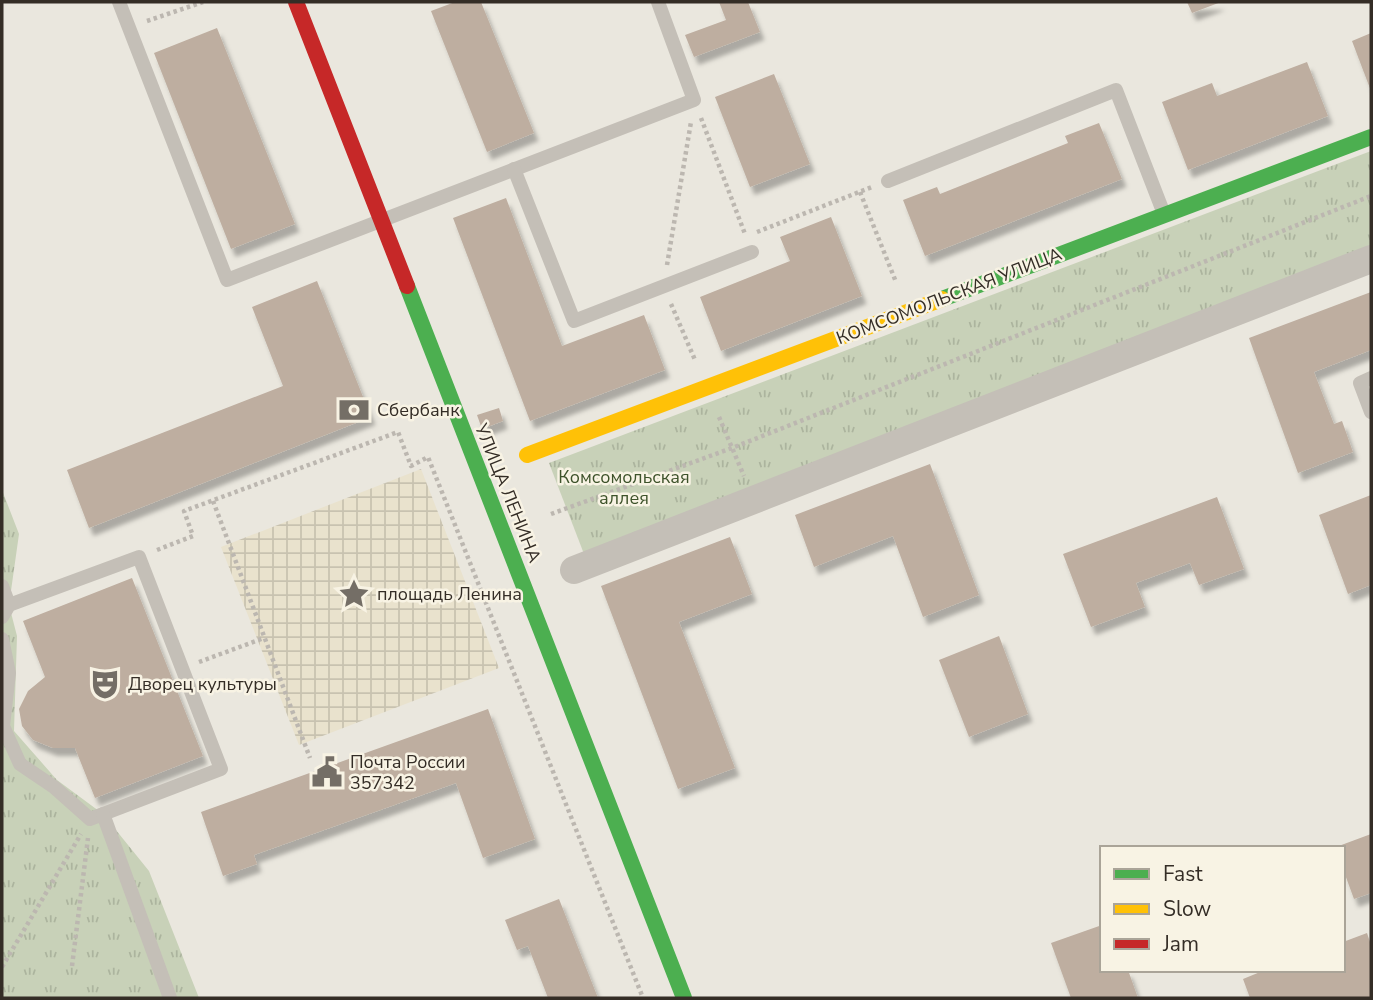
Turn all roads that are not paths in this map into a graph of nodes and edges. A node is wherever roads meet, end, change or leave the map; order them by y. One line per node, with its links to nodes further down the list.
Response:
1 (119, 2): 8 (lane)
2 (296, 2): 8 (street, УЛИЦА ЛЕНИНА)
3 (658, 2): 5 (lane)
4 (1371, 137): 7 (street, КОМСОМОЛЬСКАЯ УЛИЦА)
5 (514, 169): 8 (lane); 9 (lane)
6 (888, 181): 7 (lane)
7 (1164, 215): 13 (street, КОМСОМОЛЬСКАЯ УЛИЦА)
8 (381, 220): 20 (street, УЛИЦА ЛЕНИНА)
9 (752, 252)
10 (1371, 259): 14 (street)
11 (1371, 378): 12 (lane)
12 (1371, 412)
13 (527, 455)
14 (574, 570)
15 (2, 586): 16 (lane)
16 (6, 611): 18 (lane)
17 (2, 639): 18 (lane)
18 (97, 817): 19 (lane)
19 (170, 998)
20 (684, 998)

